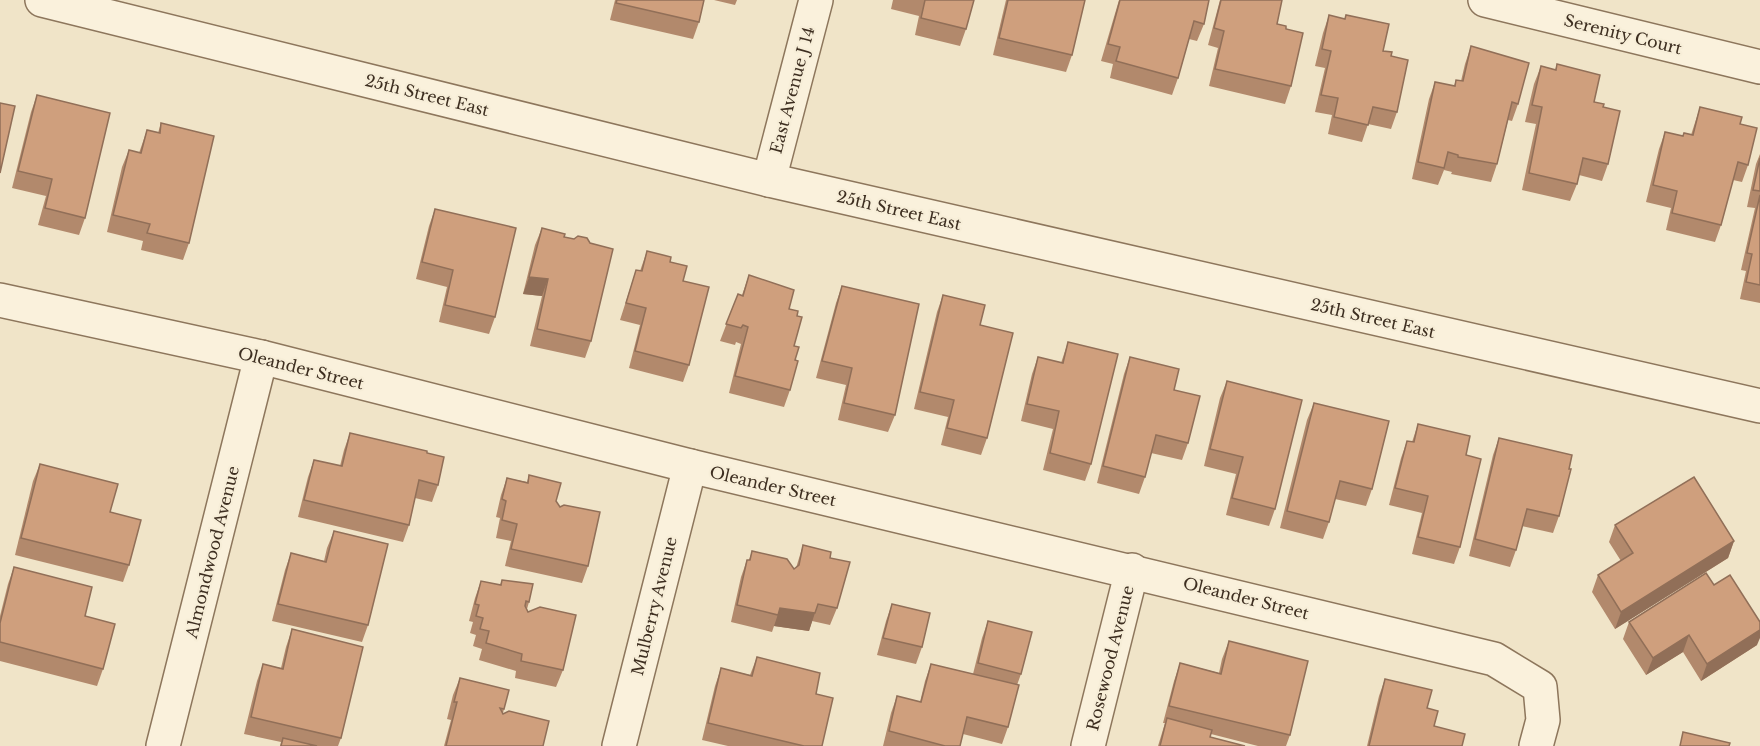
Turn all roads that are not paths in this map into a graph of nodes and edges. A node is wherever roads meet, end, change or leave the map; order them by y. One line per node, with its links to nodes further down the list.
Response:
1 (42, 0): 5 (street, 25th Street East)
2 (816, 0): 5 (street, East Avenue J 14)
3 (1485, 0): 4 (street, Serenity Court)
4 (1760, 67)
5 (769, 180): 8 (street, 25th Street East)
6 (0, 300): 7 (street, Oleander Street)
7 (261, 357): 9 (street, Oleander Street); 11 (street, Almondwood Avenue)
8 (1760, 406)
9 (690, 466): 10 (street, Oleander Street); 12 (street, Mulberry Avenue)
10 (1132, 570): 13 (street, Rosewood Avenue); 14 (street, Oleander Street)
11 (163, 746)
12 (619, 746)
13 (1088, 746)
14 (1536, 746)

